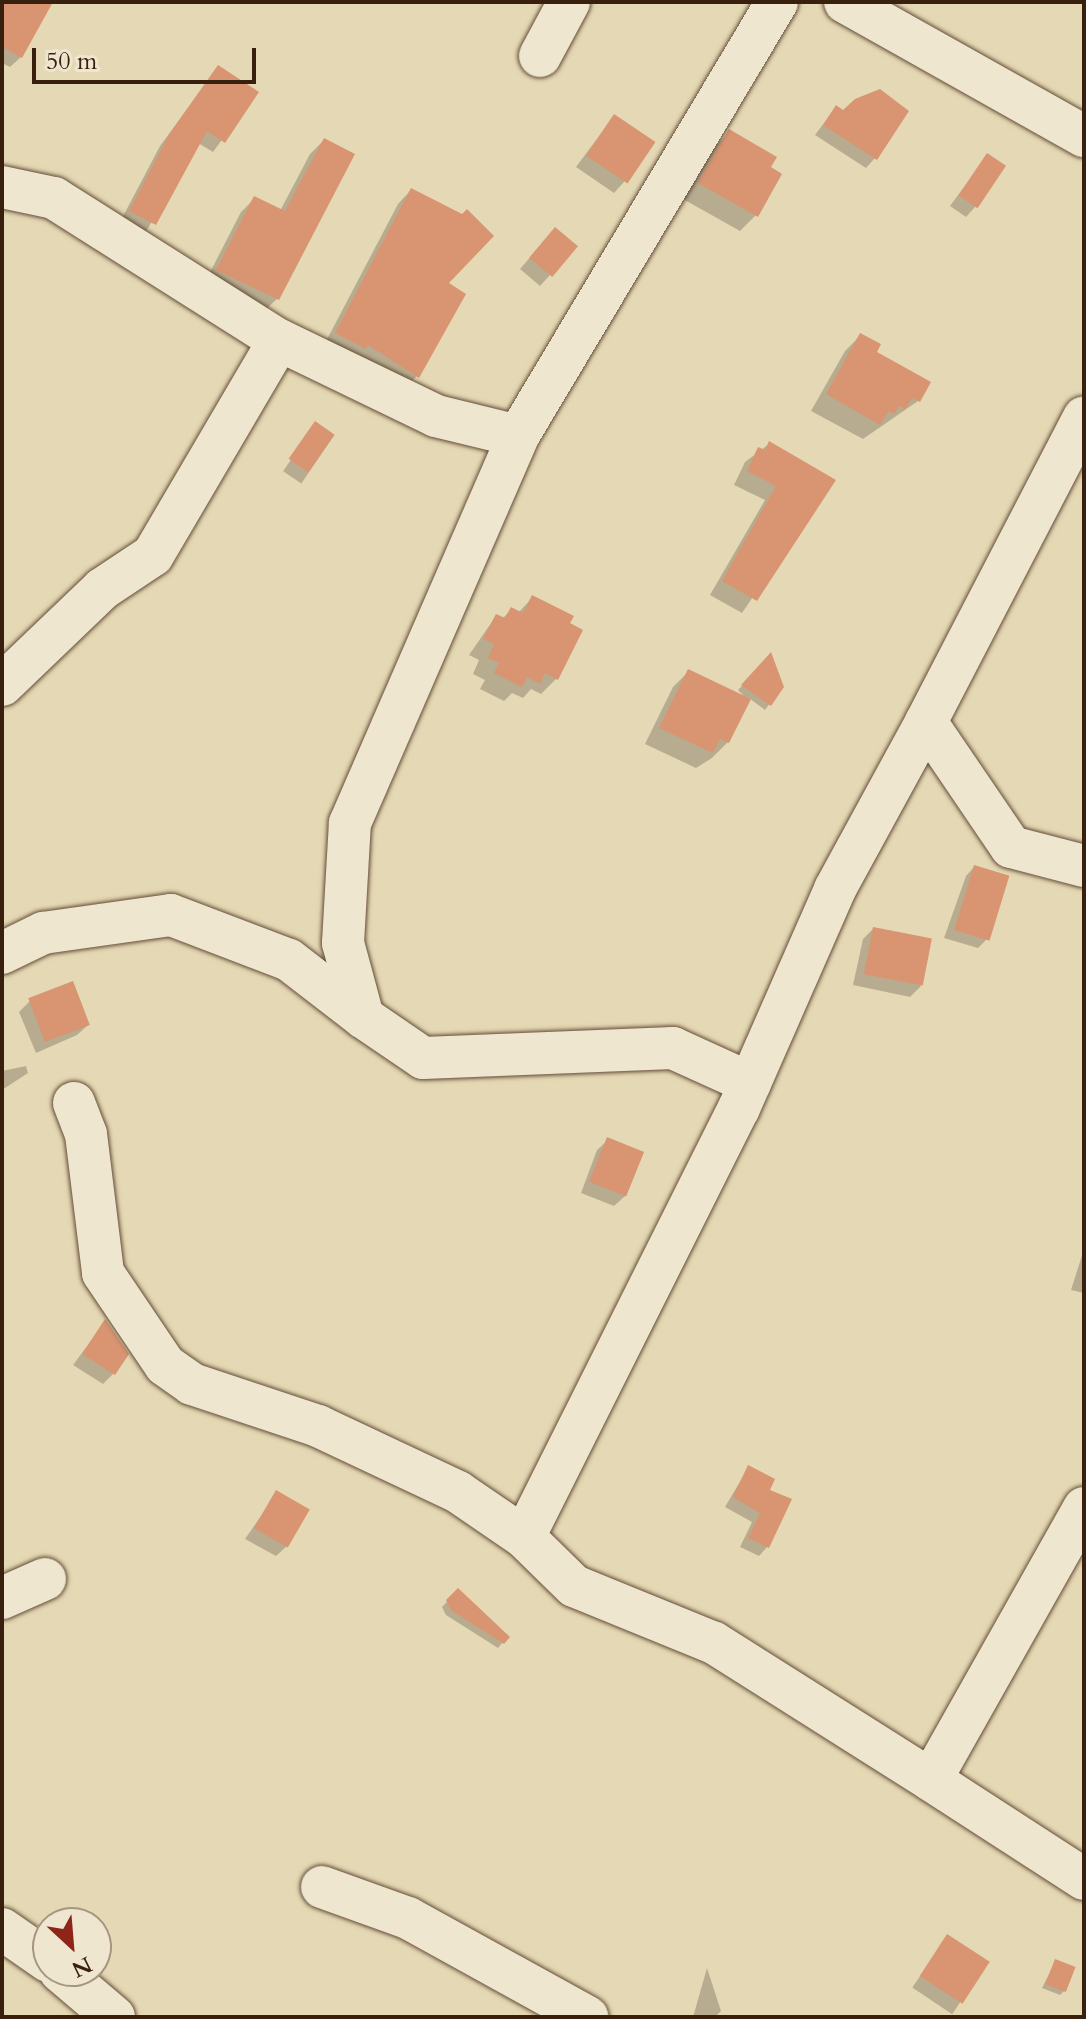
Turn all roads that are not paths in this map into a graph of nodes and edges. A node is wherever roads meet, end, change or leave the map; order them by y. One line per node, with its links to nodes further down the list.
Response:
1 (569, 2): 4 (street)
2 (777, 2): 9 (street)
3 (845, 2): 5 (street)
4 (540, 56)
5 (1084, 136)
6 (2, 187): 7 (street)
7 (279, 340): 9 (street); 10 (street)
8 (1084, 417): 11 (street)
9 (518, 436): 13 (street)
10 (2, 685)
11 (926, 722): 12 (street); 17 (street)
12 (1084, 866)
13 (343, 943): 15 (street); 16 (street)
14 (2, 953): 15 (street)
15 (289, 960): 16 (street)
16 (363, 1017): 17 (street)
17 (750, 1083): 20 (street)
18 (74, 1103): 20 (street)
19 (1084, 1508): 23 (street)
20 (524, 1537): 23 (street)
21 (45, 1579): 22 (street)
22 (2, 1598)
23 (931, 1780): 24 (street)
24 (1084, 1879)
25 (322, 1887): 30 (street)
26 (2, 1929): 27 (street)
27 (32, 1950)
28 (79, 1987): 29 (street)
29 (114, 2017)
30 (587, 2017)

